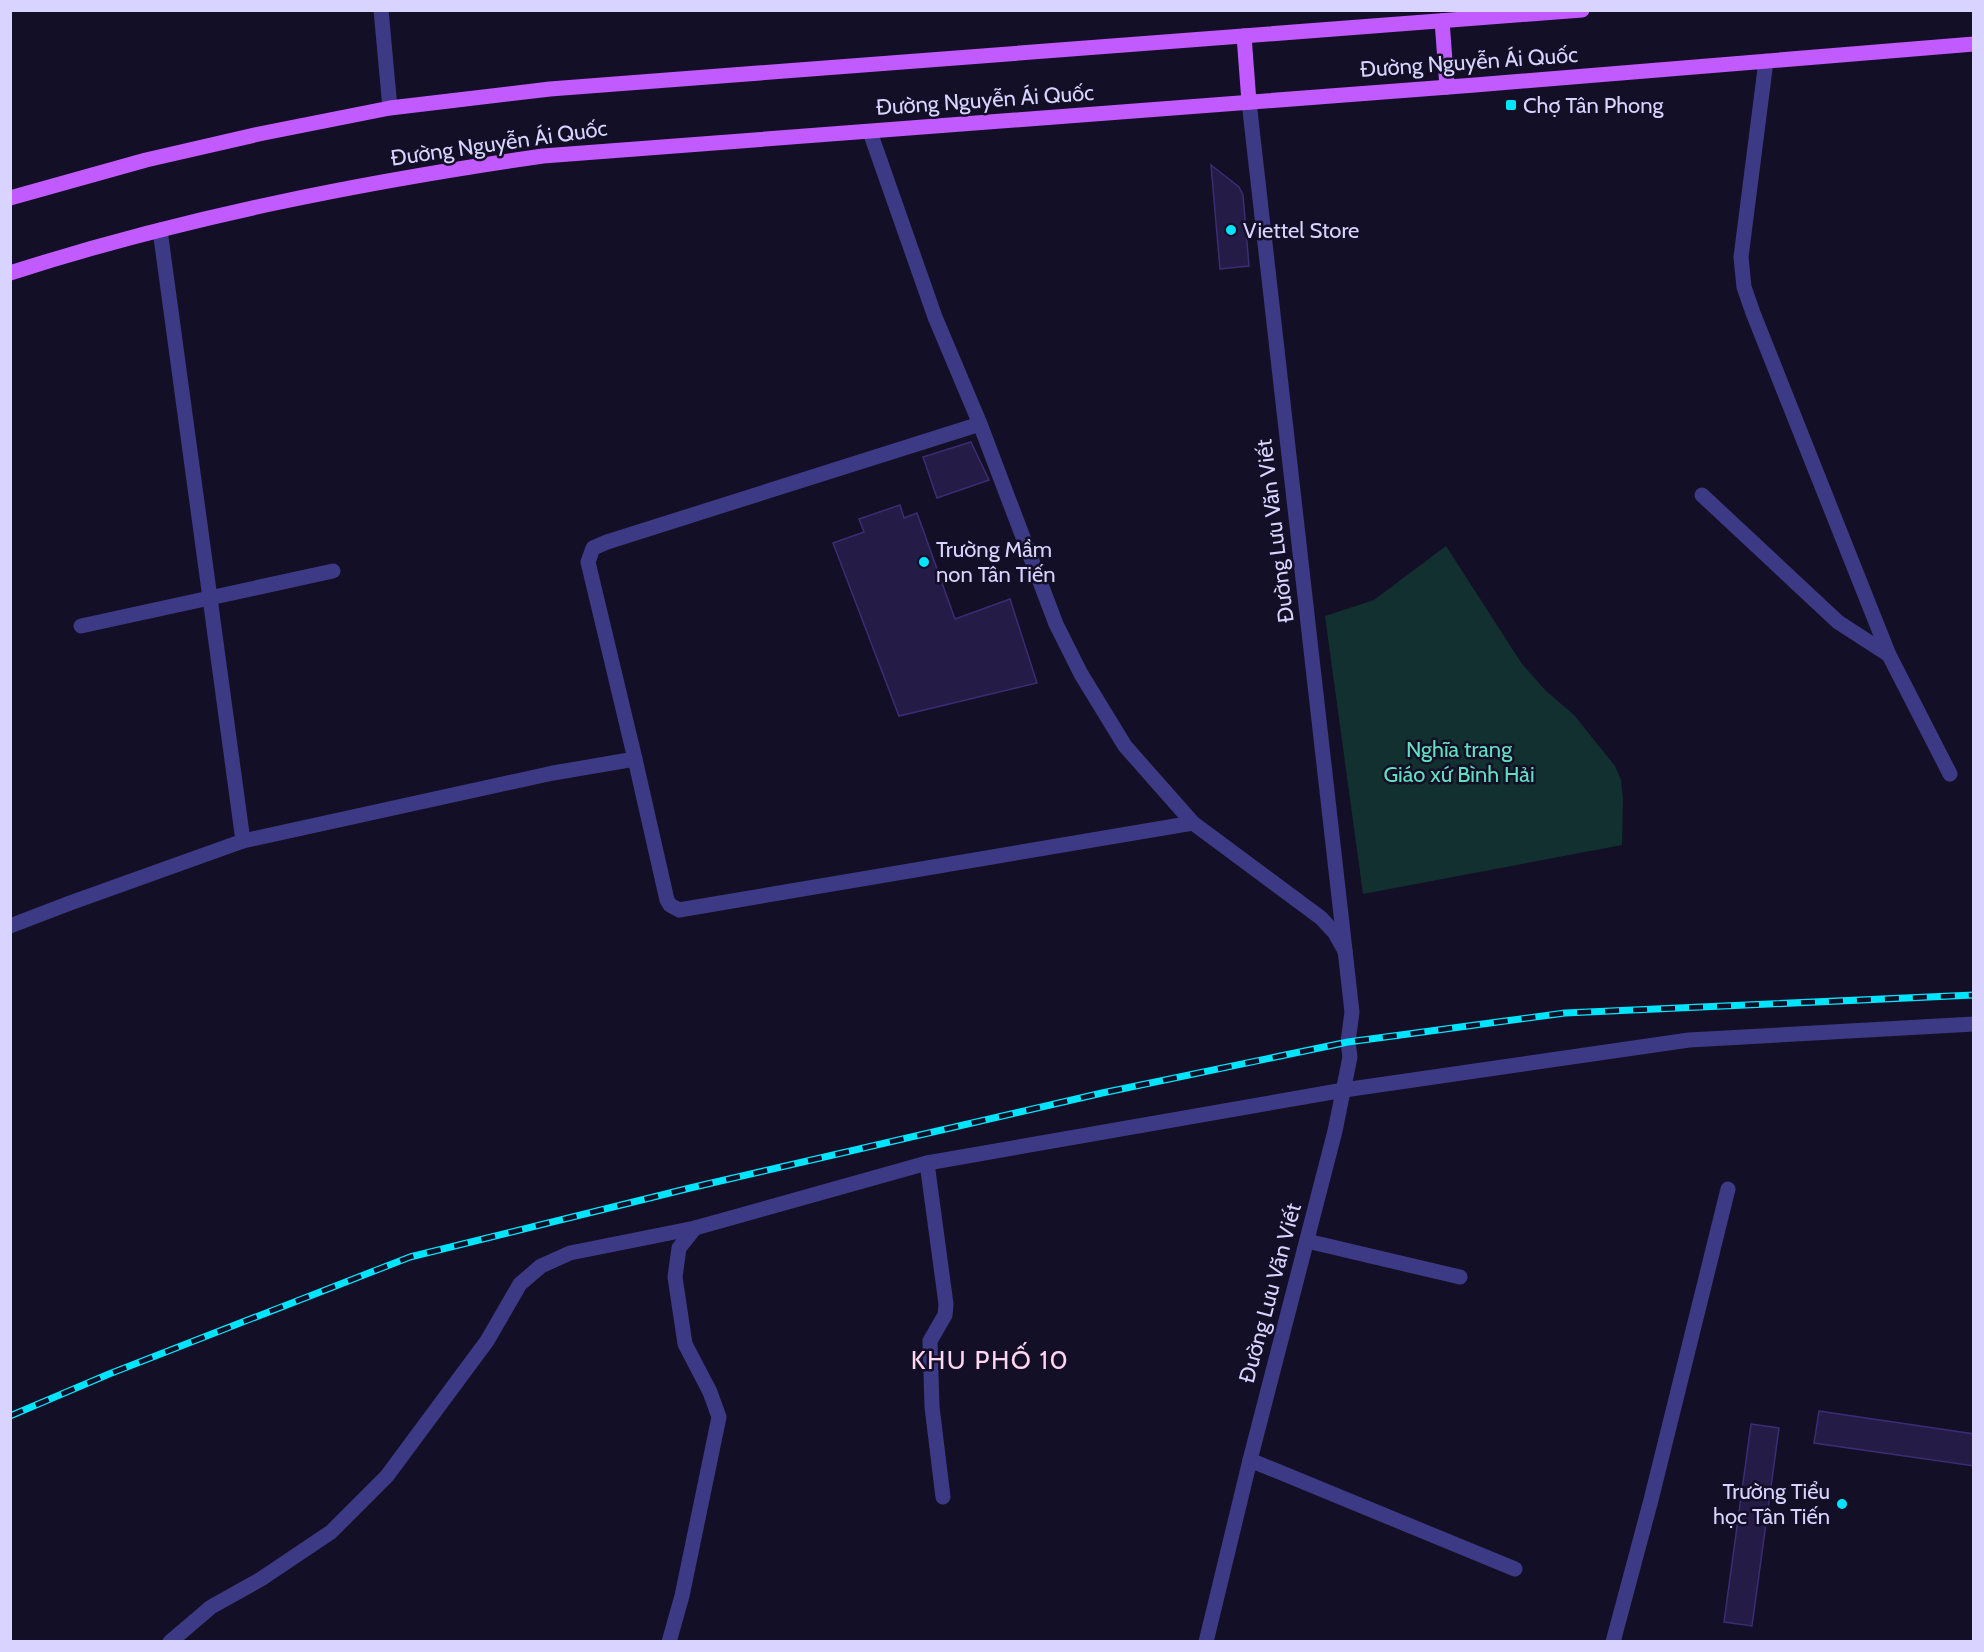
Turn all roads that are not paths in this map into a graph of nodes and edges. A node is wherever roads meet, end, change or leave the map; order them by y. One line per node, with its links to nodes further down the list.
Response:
1 (381, 10): 9 (street)
2 (1582, 10): 3 (main road, Đường Nguyễn Ái Quốc)
3 (1441, 16): 4 (main road, Đường Nguyễn Ái Quốc); 7 (main road)
4 (1244, 36): 8 (main road); 9 (main road, Đường Nguyễn Ái Quốc)
5 (1974, 44): 6 (main road, Đường Nguyễn Ái Quốc)
6 (1766, 61): 7 (main road, Đường Nguyễn Ái Quốc); 19 (street)
7 (1447, 87): 8 (main road, Đường Nguyễn Ái Quốc)
8 (1249, 102): 10 (main road, Đường Nguyễn Ái Quốc); 25 (street, Đường Lưu Văn Viết)
9 (390, 108): 11 (main road, Đường Nguyễn Ái Quốc)
10 (870, 132): 12 (main road, Đường Nguyễn Ái Quốc); 14 (street, Đường Lưu Văn Viết)
11 (10, 198)
12 (160, 230): 13 (main road, Đường Nguyễn Ái Quốc); 17 (street)
13 (10, 273)
14 (980, 424): 20 (street); 22 (street, Đường Lưu Văn Viết)
15 (1702, 495): 19 (street)
16 (333, 571): 17 (street)
17 (209, 598): 18 (street); 23 (street)
18 (81, 626)
19 (1889, 656): 21 (street)
20 (635, 759): 22 (street); 23 (street)
21 (1950, 774)
22 (1193, 823): 25 (street, Đường Lưu Văn Viết)
23 (243, 841): 24 (street)
24 (10, 927)
25 (1347, 954): 27 (street, Đường Lưu Văn Viết)
26 (1974, 1024): 27 (street)
27 (1344, 1090): 28 (street); 31 (street, Đường Lưu Văn Viết)
28 (927, 1162): 30 (street); 34 (street)
29 (1728, 1189): 39 (street)
30 (695, 1228): 36 (street); 37 (street)
31 (1307, 1242): 32 (street); 33 (street, Đường Lưu Văn Viết)
32 (1460, 1277)
33 (1250, 1460): 35 (street); 38 (street, Đường Lưu Văn Viết)
34 (943, 1497)
35 (1515, 1569)
36 (170, 1641)
37 (669, 1641)
38 (1206, 1641)
39 (1613, 1641)

